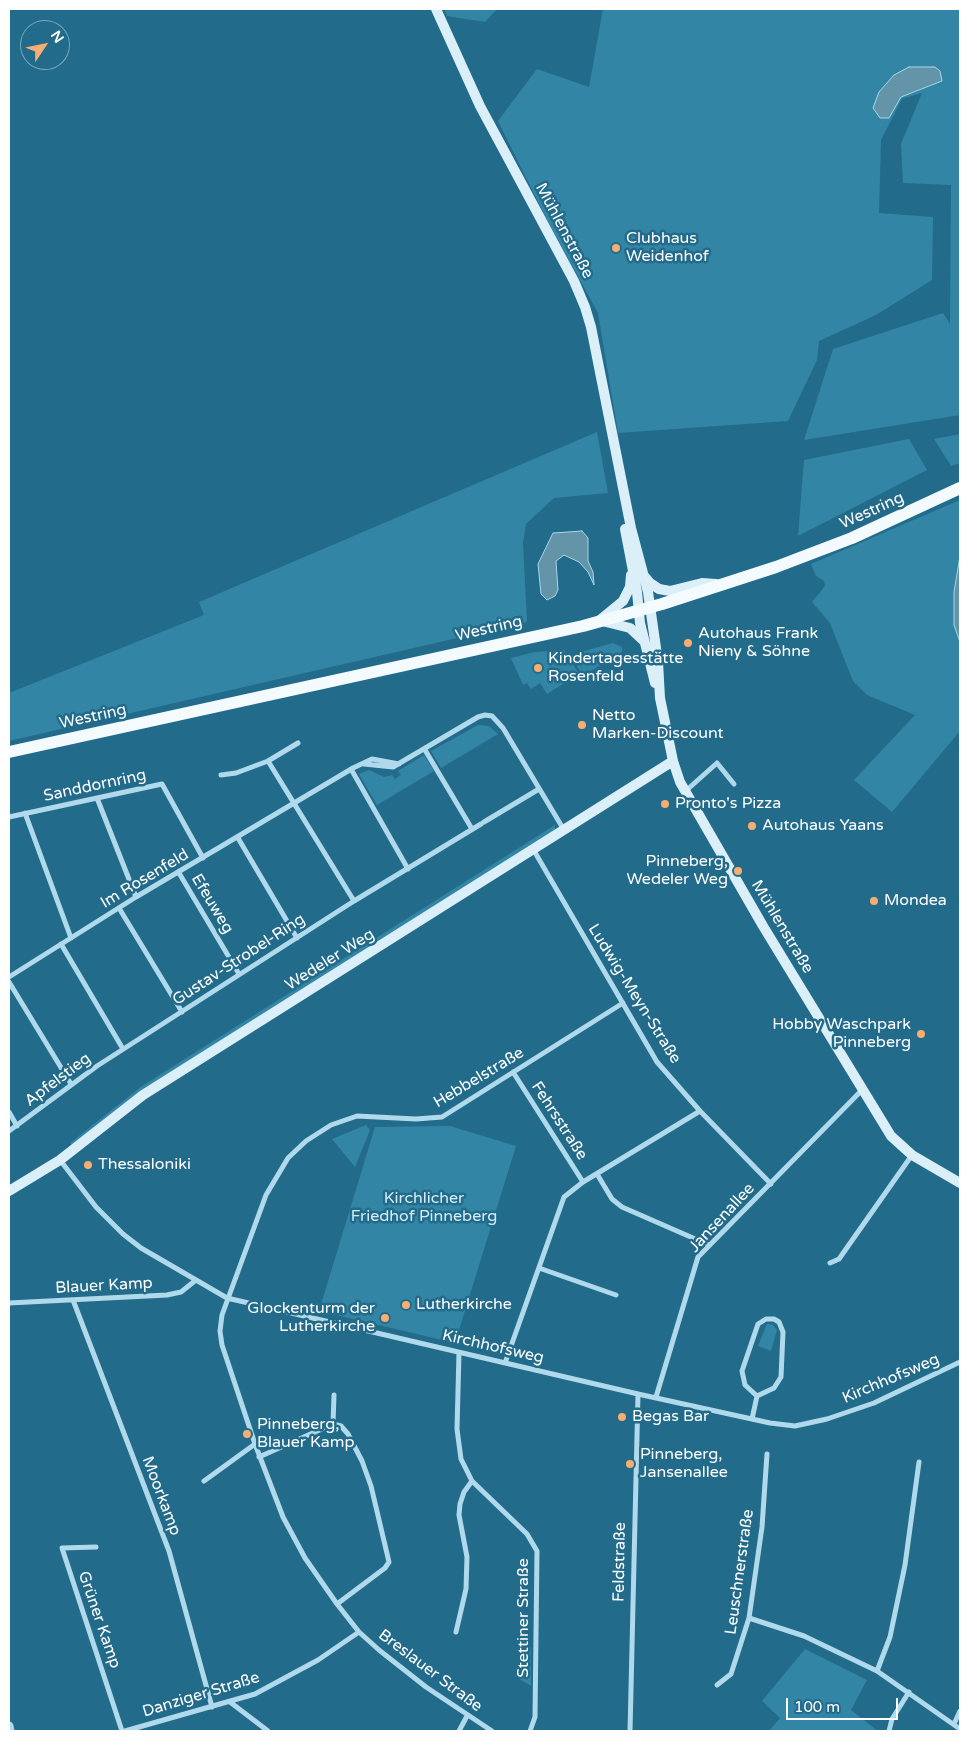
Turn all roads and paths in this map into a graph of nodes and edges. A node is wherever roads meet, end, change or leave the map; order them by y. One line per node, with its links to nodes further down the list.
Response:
1 (436, 9): 2 (main road, Mühlenstraße)
2 (618, 468): 4 (main road, Mühlenstraße); 5 (main road, Mühlenstraße)
3 (958, 489): 6 (main road, Westring)
4 (632, 569): 7 (main road, Mühlenstraße); 8 (main road)
5 (643, 574): 6 (main road); 7 (main road, Mühlenstraße)
6 (716, 584): 7 (main road, Westring)
7 (644, 608): 8 (main road, Westring); 9 (main road, Mühlenstraße); 10 (main road, Mühlenstraße)
8 (599, 620): 9 (main road); 13 (main road, Westring)
9 (644, 641): 10 (main road, Mühlenstraße)
10 (660, 698): 15 (main road, Mühlenstraße)
11 (298, 743): 14 (street)
12 (425, 750): 16 (street, Im Rosenfeld); 20 (street, Im Rosenfeld); 25 (street)
13 (9, 752)
14 (268, 761): 17 (street); 22 (street)
15 (673, 762): 26 (main road, Wedeler Weg); 46 (main road, Mühlenstraße)
16 (351, 769): 22 (street, Im Rosenfeld); 30 (street)
17 (221, 775)
18 (734, 784): 19 (street)
19 (689, 788)
20 (539, 789): 25 (street, Gustav-Strobel-Ring); 26 (street, Im Rosenfeld)
21 (97, 798): 23 (street, Sanddornring); 29 (street, Sanddornring); 32 (street)
22 (295, 803): 27 (street, Im Rosenfeld); 33 (street)
23 (25, 813): 24 (street, Sanddornring); 35 (street)
24 (9, 817)
25 (472, 829): 30 (street, Gustav-Strobel-Ring)
26 (564, 830): 28 (main road, Wedeler Weg)
27 (238, 838): 29 (street, Im Rosenfeld); 36 (street)
28 (533, 849): 41 (street, Ludwig-Meyn-Straße); 52 (main road, Wedeler Weg)
29 (204, 858): 31 (street, Im Rosenfeld)
30 (408, 868): 33 (street, Gustav-Strobel-Ring)
31 (179, 872): 32 (street, Im Rosenfeld); 38 (street, Efeuweg)
32 (136, 897): 34 (street, Im Rosenfeld)
33 (354, 900): 36 (street, Gustav-Strobel-Ring)
34 (119, 908): 35 (street, Im Rosenfeld); 42 (street)
35 (71, 938): 37 (street, Im Rosenfeld)
36 (297, 938): 38 (street, Gustav-Strobel-Ring)
37 (61, 944): 39 (street, Im Rosenfeld); 43 (street)
38 (240, 974): 42 (street, Gustav-Strobel-Ring)
39 (9, 978)
40 (9, 982): 45 (street)
41 (623, 1003): 44 (street, Hebbelstraße); 47 (street, Ludwig-Meyn-Straße)
42 (182, 1012): 43 (street, Gustav-Strobel-Ring)
43 (123, 1049): 45 (street, Apfelstieg)
44 (513, 1072): 54 (street, Fehrsstraße); 63 (street, Hebbelstraße)
45 (71, 1084): 49 (street, Apfelstieg)
46 (863, 1089): 51 (main road, Mühlenstraße); 56 (street, Jansenallee)
47 (700, 1111): 53 (street); 56 (street, Ludwig-Meyn-Straße)
48 (9, 1112): 49 (street)
49 (17, 1126): 50 (street, Apfelstieg)
50 (9, 1131)
51 (912, 1155): 55 (main road, Mühlenstraße); 59 (street)
52 (60, 1160): 57 (main road, Wedeler Weg); 61 (street, Kirchhofsweg)
53 (597, 1174): 54 (street); 58 (street, Fehrsstraße)
54 (583, 1182): 60 (street)
55 (960, 1183)
56 (771, 1184): 58 (street, Jansenallee)
57 (9, 1191)
58 (709, 1245): 72 (street, Jansenallee)
59 (830, 1263)
60 (539, 1268): 62 (street); 68 (street)
61 (196, 1280): 63 (street, Kirchhofsweg); 64 (street, Blauer Kamp)
62 (616, 1295)
63 (227, 1298): 66 (street, Kirchhofsweg); 75 (street, Breslauer Straße)
64 (73, 1300): 65 (street, Blauer Kamp); 90 (street, Moorkamp)
65 (9, 1303)
66 (459, 1353): 68 (street, Kirchhofsweg); 80 (street, Stettiner Straße)
67 (960, 1362): 73 (street, Kirchhofsweg)
68 (505, 1363): 69 (street, Kirchhofsweg)
69 (638, 1394): 72 (street, Kirchhofsweg); 104 (street, Feldstraße)
70 (334, 1395): 74 (street)
71 (756, 1396): 71 (street); 73 (street)
72 (656, 1397): 73 (street, Kirchhofsweg)
73 (752, 1419)
74 (333, 1424): 77 (street); 82 (street)
75 (255, 1444): 77 (street, Breslauer Straße); 79 (street)
76 (767, 1454): 83 (street, Leuschnerstraße)
77 (259, 1456): 82 (street, Breslauer Straße)
78 (919, 1462): 86 (street)
79 (204, 1481)
80 (472, 1481): 85 (street); 103 (street, Stettiner Straße)
81 (96, 1547): 98 (street, Grüner Kamp)
82 (337, 1604): 84 (street, Breslauer Straße)
83 (749, 1618): 86 (street); 87 (street, Leuschnerstraße)
84 (359, 1632): 89 (street, Danziger Straße); 92 (street, Breslauer Straße)
85 (456, 1632)
86 (877, 1671): 88 (street)
87 (717, 1685)
88 (909, 1692): 93 (street); 105 (street)
89 (230, 1702): 90 (street, Danziger Straße); 100 (street)
90 (212, 1707): 94 (street, Danziger Straße)
91 (960, 1711): 93 (street)
92 (468, 1716): 101 (street); 102 (street, Breslauer Straße)
93 (954, 1724): 96 (street)
94 (149, 1725): 98 (street, Danziger Straße); 99 (street)
95 (9, 1726): 97 (street)
96 (960, 1729)
97 (10, 1731)
98 (123, 1731)
99 (151, 1731)
100 (268, 1731)
101 (459, 1731)
102 (492, 1731)
103 (530, 1731)
104 (630, 1731)
105 (889, 1731)

